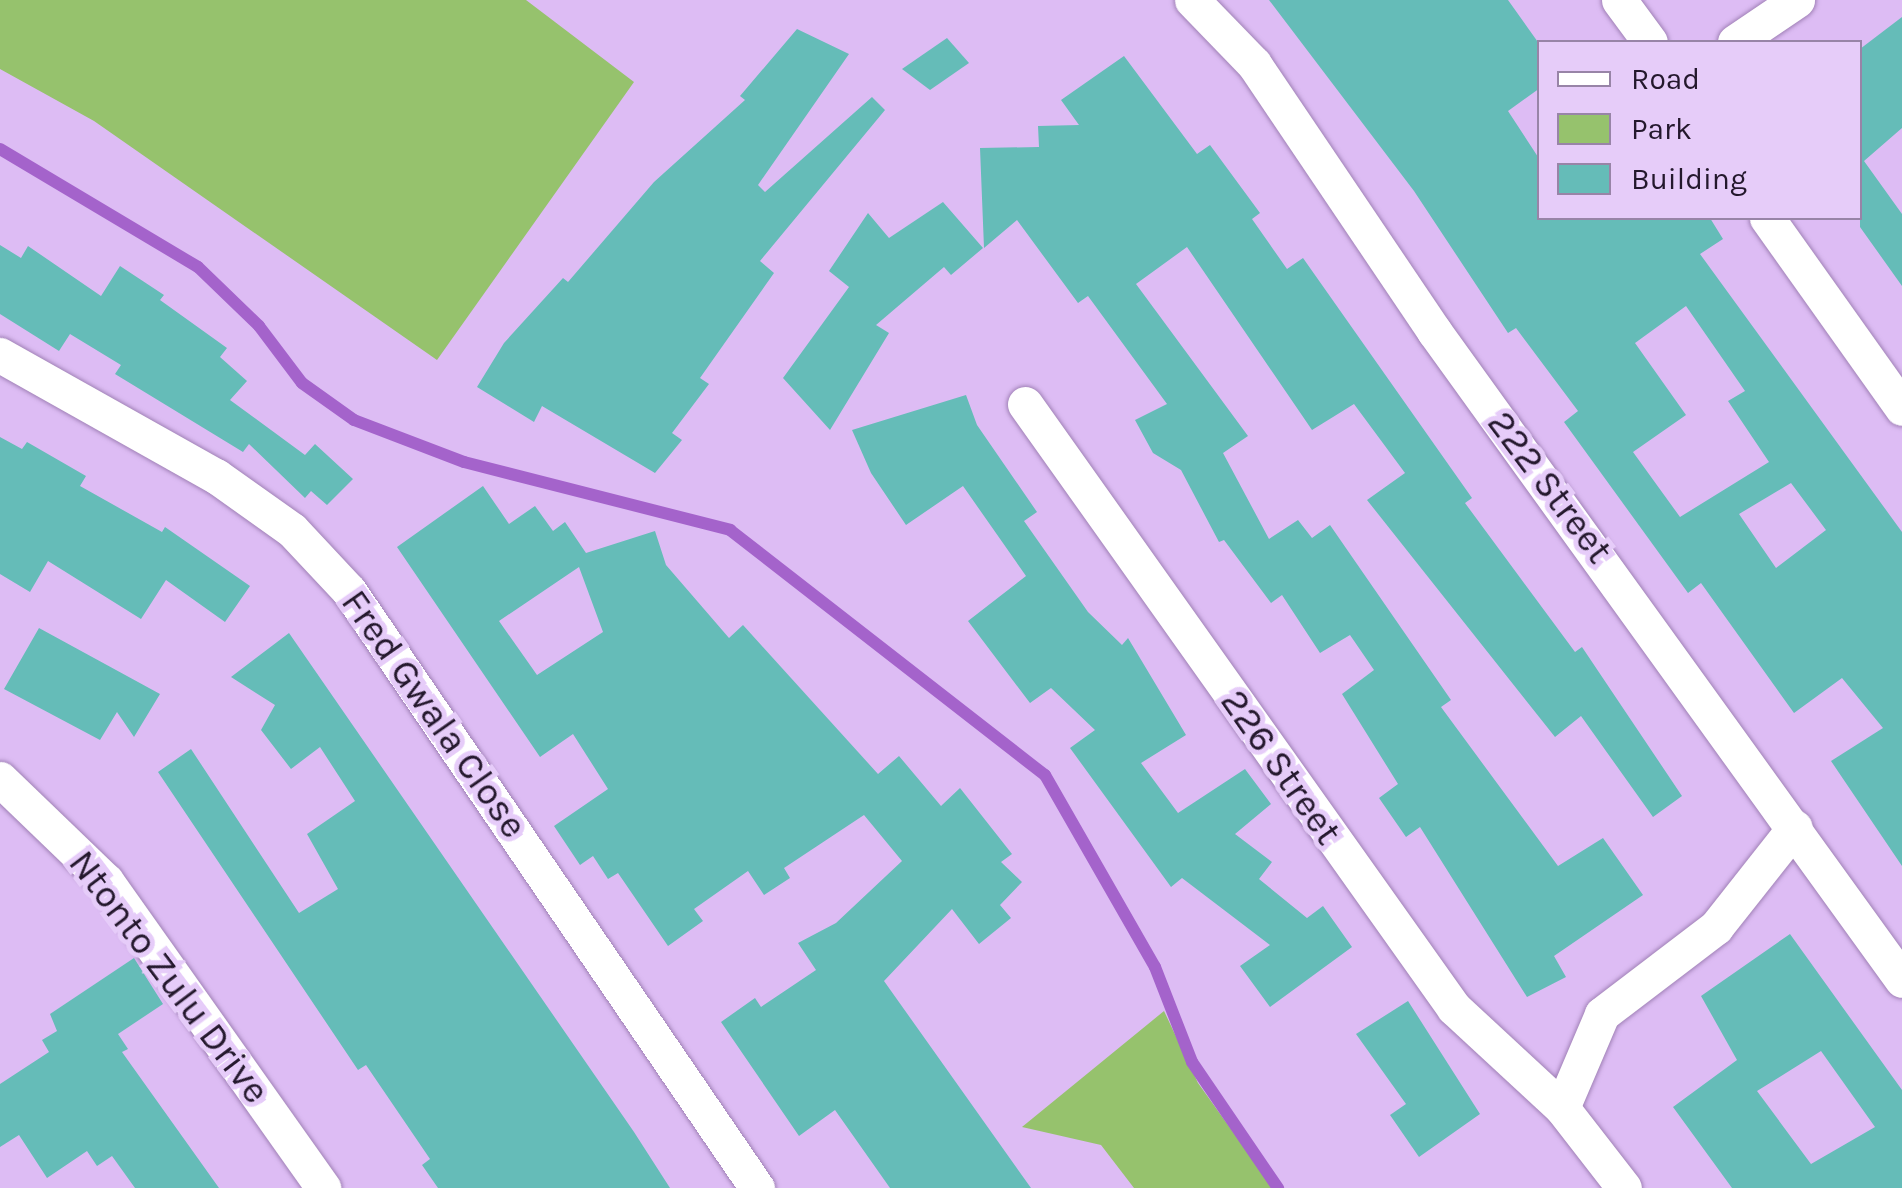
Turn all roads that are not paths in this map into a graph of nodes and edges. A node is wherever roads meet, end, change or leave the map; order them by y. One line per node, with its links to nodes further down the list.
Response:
1 (1192, 0): 11 (street, 222 Street)
2 (1619, 0): 4 (street)
3 (1797, 0): 5 (street)
4 (1649, 40)
5 (1739, 40)
6 (1768, 220): 9 (street)
7 (0, 355): 15 (street, Fred Gwala Close)
8 (1025, 404): 13 (street, 226 Street)
9 (1902, 408)
10 (0, 779): 14 (street, Ntonto Zulu Drive)
11 (1795, 827): 12 (street, 222 Street); 13 (street)
12 (1902, 980)
13 (1562, 1108): 16 (street, 226 Street)
14 (323, 1188)
15 (757, 1188)
16 (1624, 1188)

